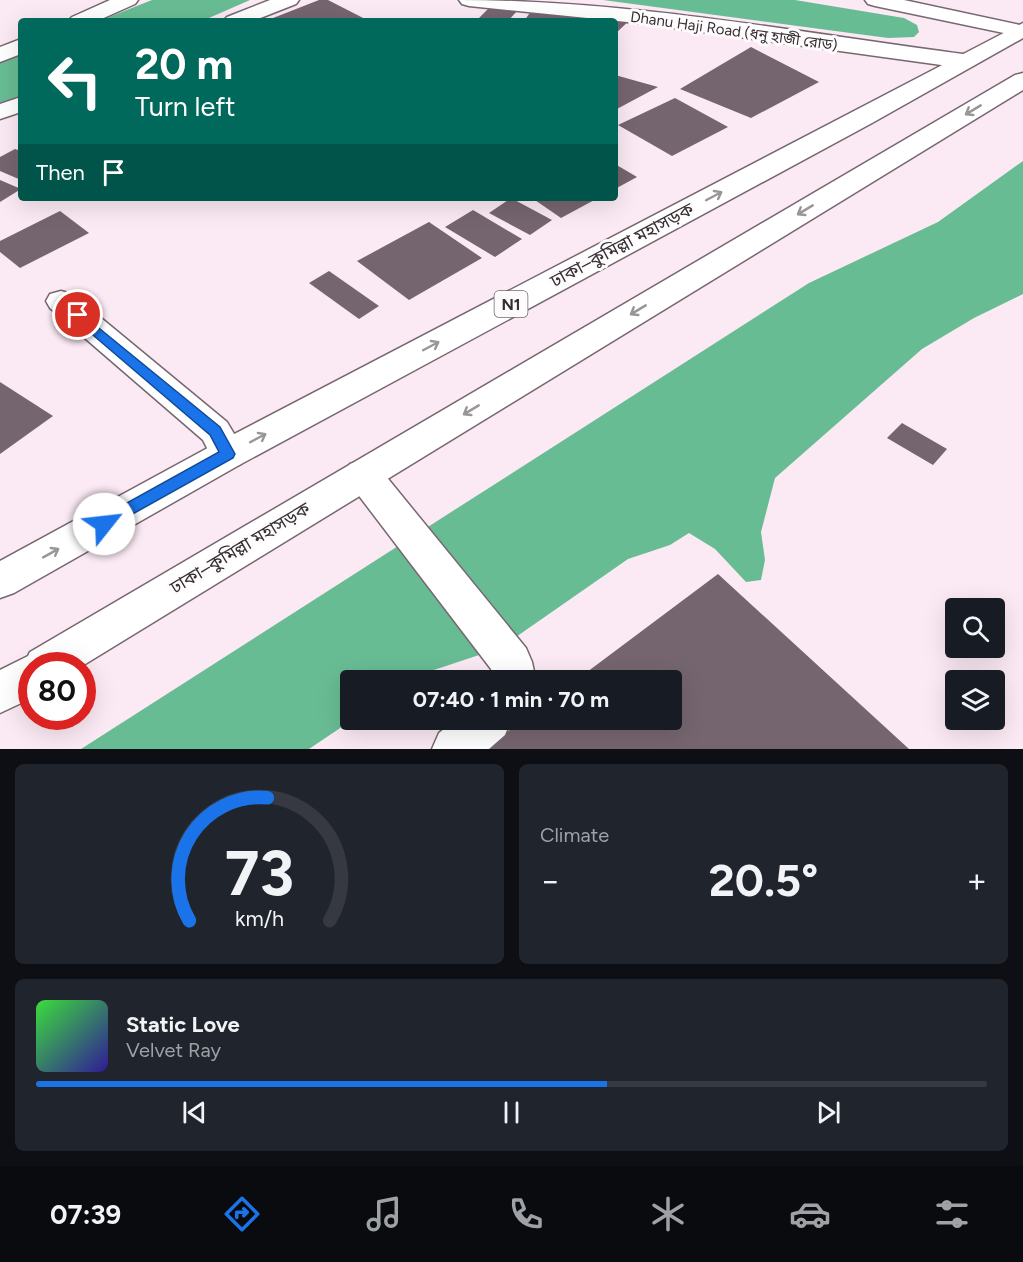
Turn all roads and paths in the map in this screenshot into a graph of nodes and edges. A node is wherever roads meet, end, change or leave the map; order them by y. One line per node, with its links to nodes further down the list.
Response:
1 (128, 0): 5 (main road)
2 (288, 0): 6 (main road)
3 (469, 0): 10 (main road, Dhanu Haji Road (ধনু হাজী রোড))
4 (875, 0): 7 (main road)
5 (86, 18)
6 (242, 18)
7 (1021, 30): 10 (main road, ঢাকা–কুমিল্লা মহাসড়ক / N1)
8 (18, 47): 9 (main road)
9 (0, 55)
10 (963, 61): 15 (main road, ঢাকা–কুমিল্লা মহাসড়ক / N1, one-way to 10)
11 (1023, 80): 16 (main road, ঢাকা–কুমিল্লা মহাসড়ক, one-way to 16)
12 (18, 105): 13 (main road)
13 (0, 112)
14 (61, 301): 15 (main road)
15 (228, 454): 17 (main road, ঢাকা–কুমিল্লা মহাসড়ক / N1, one-way to 15)
16 (363, 474): 18 (main road, ঢাকা–কুমিল্লা মহাসড়ক); 19 (main road)
17 (0, 581)
18 (68, 652)
19 (511, 670)
20 (18, 682): 21 (main road)
21 (0, 693)
22 (477, 730): 23 (main road)
23 (455, 749)

